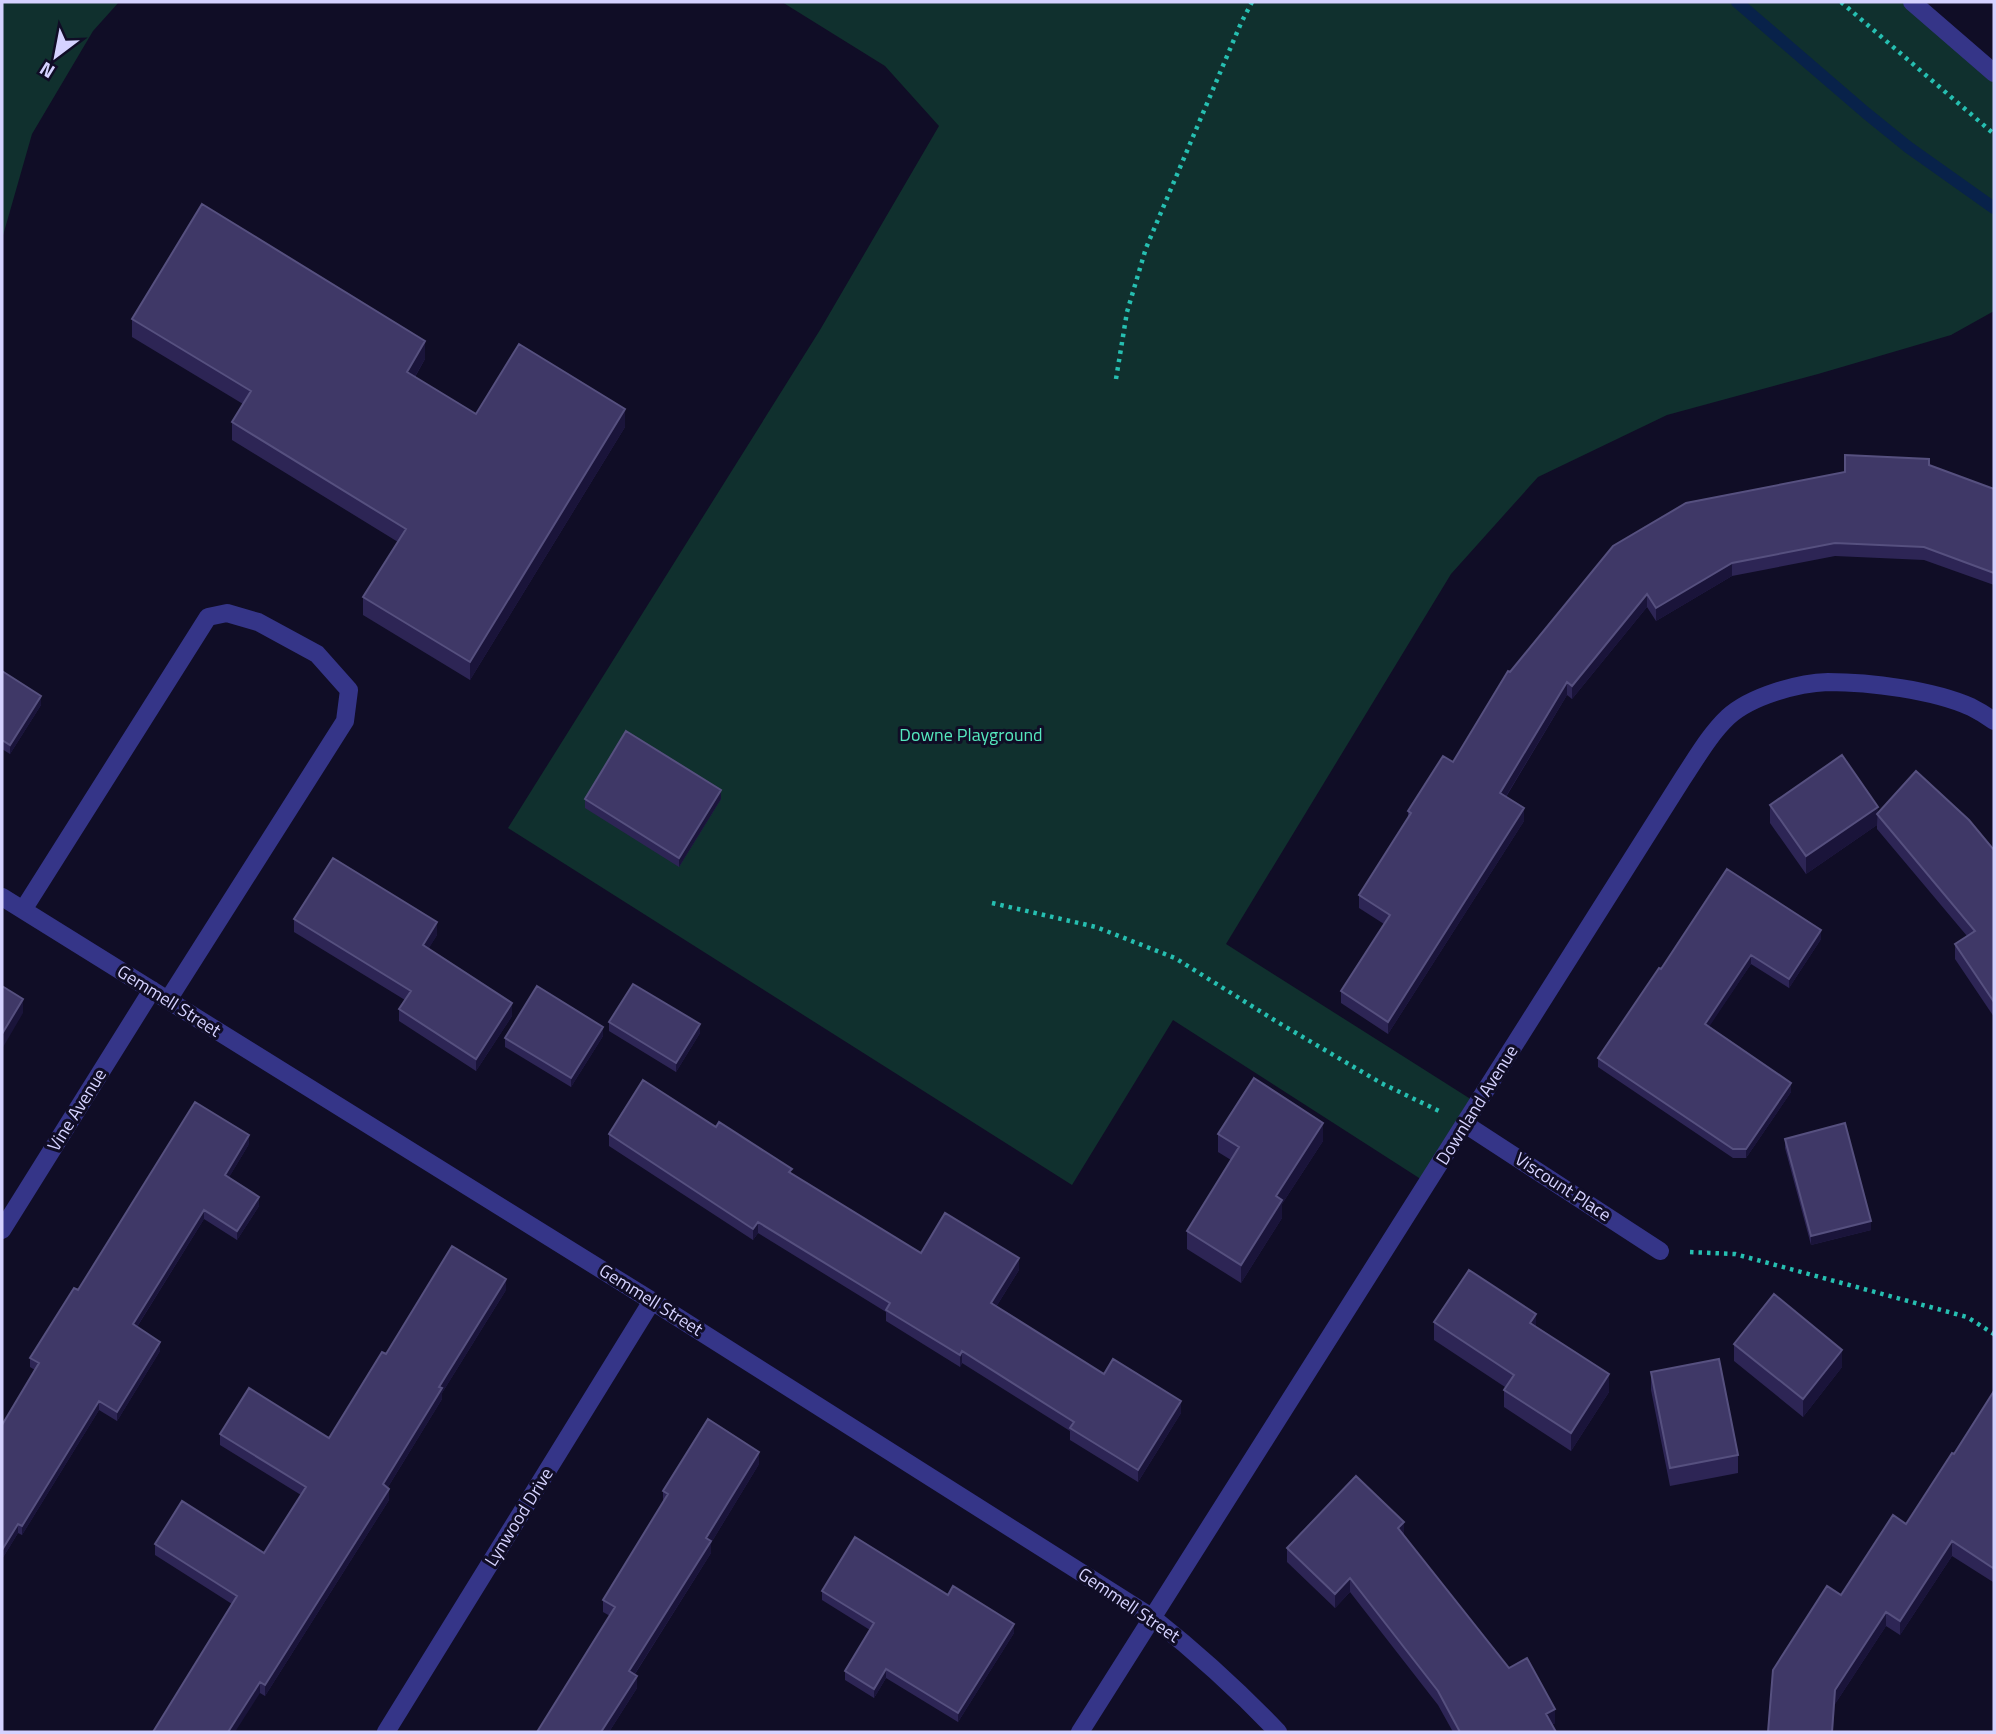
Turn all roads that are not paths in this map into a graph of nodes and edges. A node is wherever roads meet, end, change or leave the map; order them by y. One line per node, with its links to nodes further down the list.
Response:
1 (1912, 2): 2 (street)
2 (1994, 73)
3 (1994, 721): 8 (street, Downland Avenue)
4 (2, 897): 5 (street, Gemmell Street)
5 (23, 910): 6 (street, Gemmell Street); 7 (street)
6 (152, 990): 7 (street, Gemmell Street); 9 (street, Vine Avenue)
7 (168, 1000): 11 (street, Gemmell Street)
8 (1465, 1124): 10 (street, Viscount Place); 12 (street, Downland Avenue)
9 (2, 1230)
10 (1660, 1251)
11 (652, 1301): 12 (street, Gemmell Street); 13 (street, Lynwood Drive)
12 (1153, 1618): 14 (street, Downland Avenue); 15 (street, Gemmell Street)
13 (386, 1732)
14 (1080, 1732)
15 (1278, 1732)

